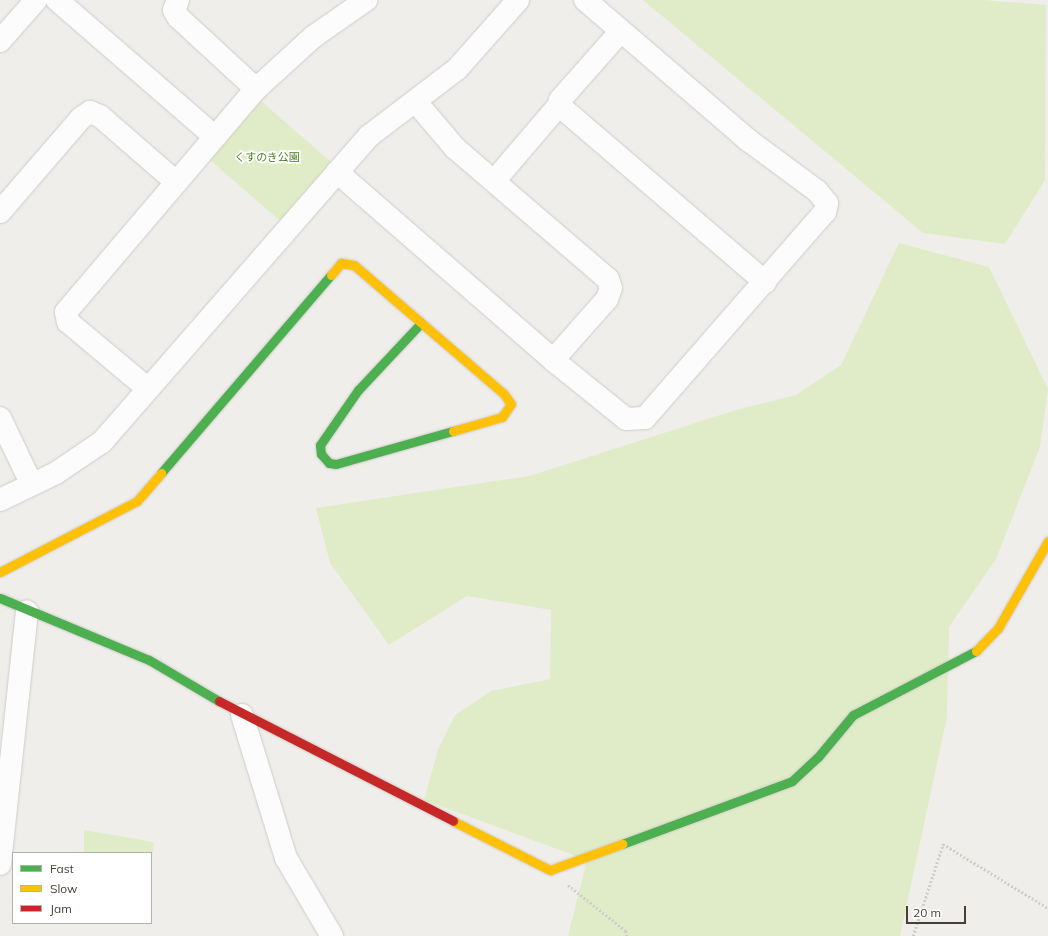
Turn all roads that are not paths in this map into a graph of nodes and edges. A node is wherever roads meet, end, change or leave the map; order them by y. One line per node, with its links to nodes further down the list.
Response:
1 (57, 0): 12 (street)
2 (178, 0): 9 (street)
3 (366, 0): 9 (street)
4 (518, 0): 10 (street)
5 (585, 0): 7 (street)
6 (32, 1): 8 (street)
7 (620, 32): 11 (street); 17 (street)
8 (0, 41)
9 (256, 89): 12 (street)
10 (416, 102): 13 (street); 14 (street)
11 (560, 104): 14 (street); 17 (street)
12 (215, 136): 15 (street)
13 (337, 172): 19 (street); 20 (street)
14 (495, 180): 19 (street)
15 (176, 182): 16 (street); 20 (street)
16 (0, 212)
17 (765, 282): 19 (street)
18 (422, 323): 18 (street); 25 (street)
19 (553, 360)
20 (148, 388): 22 (street)
21 (0, 418): 22 (street)
22 (31, 483): 23 (street)
23 (0, 500)
24 (1048, 541): 28 (street)
25 (0, 572)
26 (0, 598): 27 (street)
27 (27, 611): 28 (street); 29 (street)
28 (242, 715): 31 (street)
29 (6, 754): 30 (street)
30 (0, 863)
31 (332, 936)

